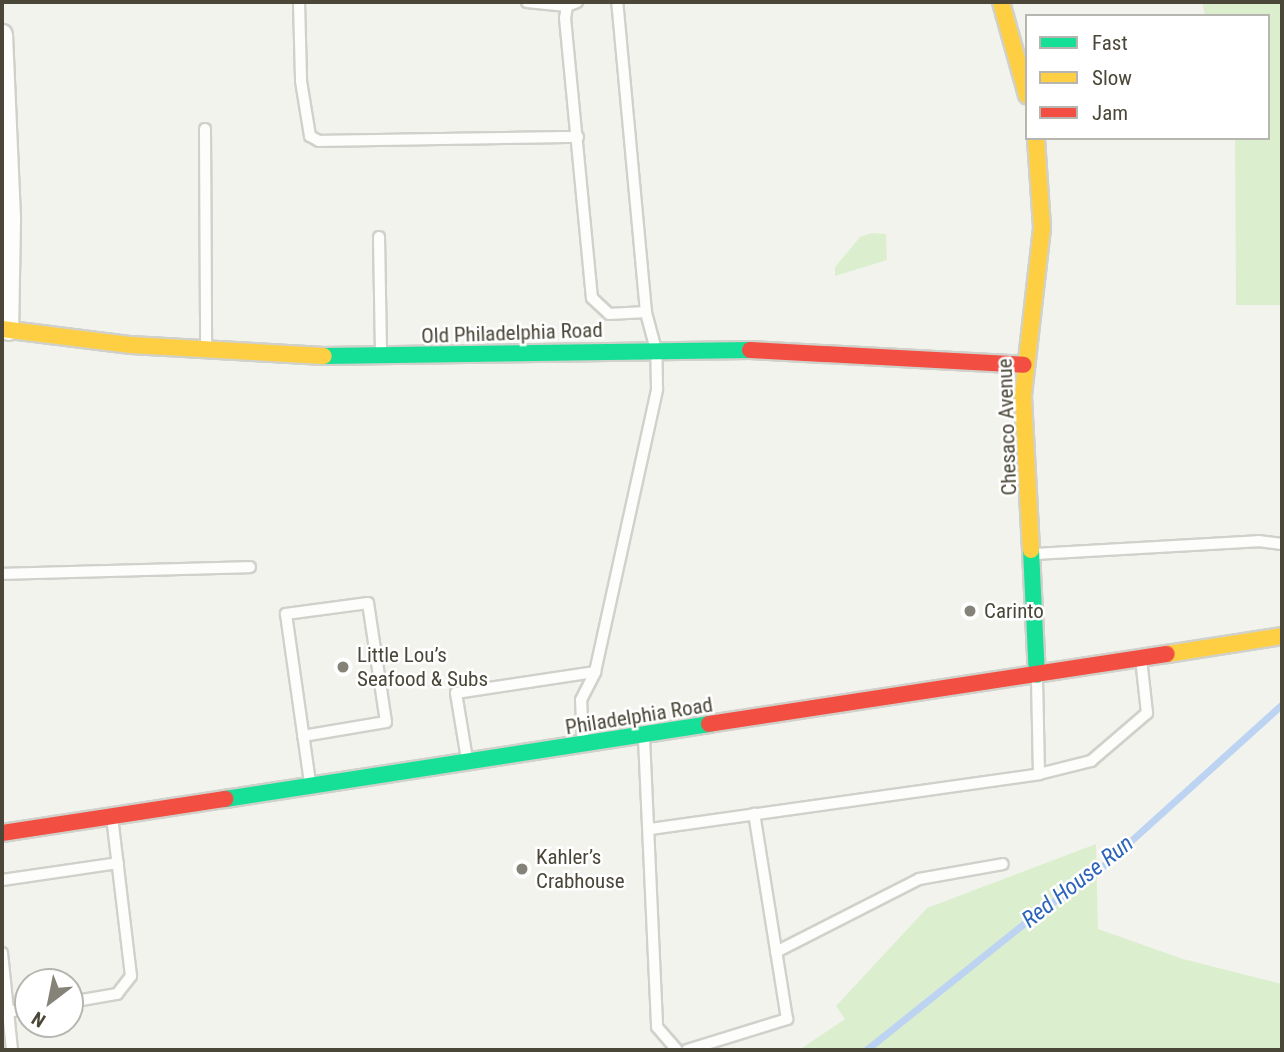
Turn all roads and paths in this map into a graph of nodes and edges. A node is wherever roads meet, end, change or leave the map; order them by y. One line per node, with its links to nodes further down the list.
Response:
1 (299, 2): 10 (lane)
2 (527, 2): 6 (lane)
3 (577, 2): 6 (lane)
4 (617, 2): 13 (lane)
5 (1001, 2): 8 (street)
6 (566, 6): 10 (lane)
7 (2, 34): 14 (street)
8 (1025, 88)
9 (205, 129): 16 (lane)
10 (578, 137): 13 (lane)
11 (1037, 140): 18 (street, Chesaco Avenue)
12 (379, 237): 17 (lane)
13 (646, 312): 15 (lane)
14 (5, 329): 16 (street, Old Philadelphia Road)
15 (656, 350): 17 (street, Old Philadelphia Road); 18 (street, Old Philadelphia Road); 25 (lane)
16 (206, 351): 17 (street, Old Philadelphia Road)
17 (381, 357)
18 (1024, 365): 20 (street, Chesaco Avenue)
19 (1282, 544): 20 (lane)
20 (1033, 554): 26 (street, Chesaco Avenue)
21 (250, 567): 22 (lane)
22 (2, 574)
23 (1282, 636): 24 (street, Philadelphia Road)
24 (1141, 659): 26 (street, Philadelphia Road); 31 (lane)
25 (595, 672): 29 (lane); 30 (lane)
26 (1037, 675): 28 (street, Philadelphia Road); 31 (lane)
27 (303, 736): 27 (lane); 32 (lane)
28 (643, 737): 29 (street, Philadelphia Road); 35 (lane)
29 (583, 747): 30 (street, Philadelphia Road)
30 (467, 764): 32 (street, Philadelphia Road)
31 (1039, 774): 33 (lane)
32 (310, 788): 34 (street, Philadelphia Road)
33 (754, 814): 35 (lane); 40 (lane)
34 (112, 817): 36 (street, Philadelphia Road); 37 (lane)
35 (650, 829): 46 (lane)
36 (2, 833)
37 (118, 863): 39 (lane); 42 (lane)
38 (1003, 864): 40 (lane)
39 (2, 880)
40 (776, 951): 47 (lane)
41 (2, 953): 44 (lane)
42 (84, 1000)
43 (14, 1011): 44 (lane)
44 (8, 1012): 45 (lane)
45 (12, 1050)
46 (677, 1050)
47 (687, 1050)

